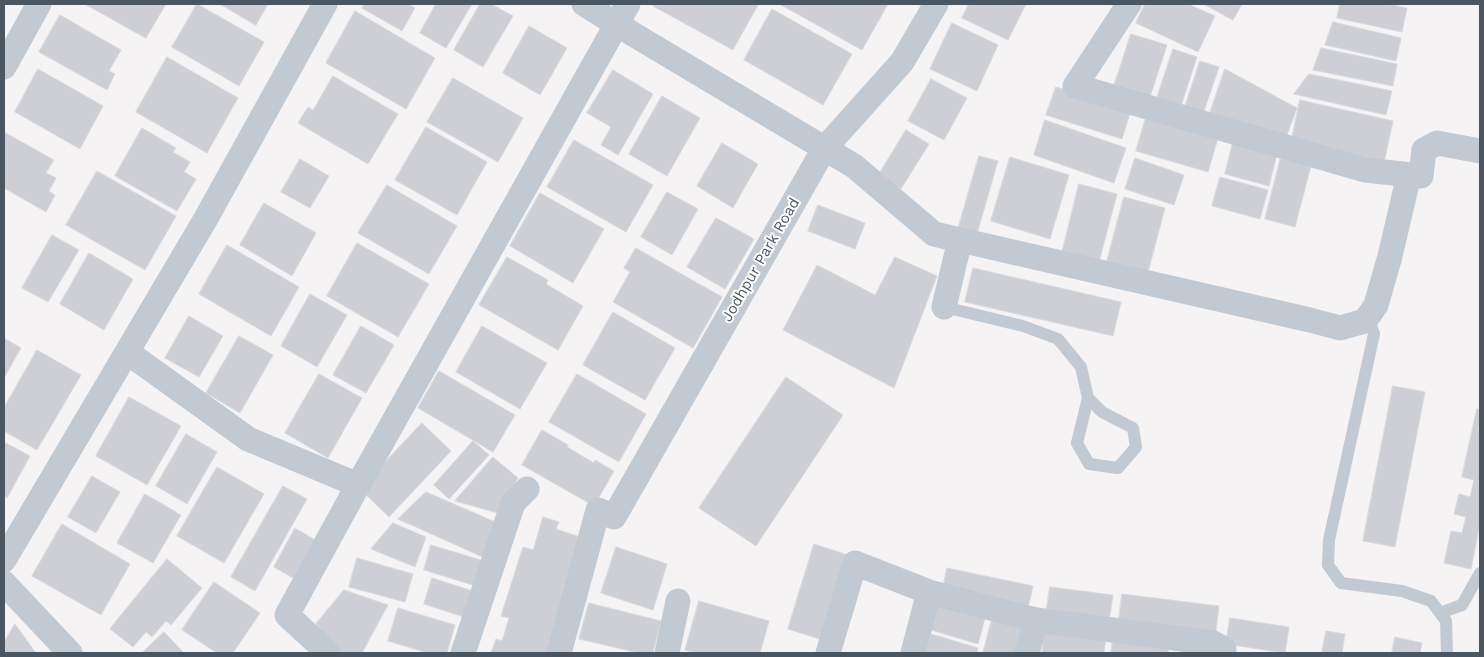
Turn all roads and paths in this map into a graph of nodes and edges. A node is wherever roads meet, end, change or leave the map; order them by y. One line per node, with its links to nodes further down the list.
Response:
1 (39, 4): 7 (street)
2 (325, 4): 14 (street)
3 (584, 4): 6 (street)
4 (936, 4): 8 (street, Jodhpur Park Road)
5 (1129, 4): 10 (street)
6 (622, 14): 8 (street); 16 (street)
7 (4, 67)
8 (824, 149): 11 (street); 28 (street, Jodhpur Park Road)
9 (1480, 151): 10 (street)
10 (1420, 176): 13 (street)
11 (960, 240): 12 (street); 13 (street)
12 (944, 306): 15 (lane)
13 (1368, 317): 23 (lane)
14 (127, 352): 16 (street); 18 (street)
15 (1088, 398): 15 (lane)
16 (358, 485): 26 (street)
17 (528, 489): 27 (street)
18 (4, 560)
19 (1480, 573): 23 (lane)
20 (4, 583): 25 (street)
21 (929, 592): 24 (street); 30 (street); 31 (street)
22 (678, 601): 29 (street)
23 (1440, 613): 34 (lane)
24 (1036, 620): 32 (street); 33 (street)
25 (70, 653)
26 (328, 653)
27 (463, 653)
28 (559, 653)
29 (669, 653)
30 (828, 653)
31 (912, 653)
32 (1027, 653)
33 (1223, 653)
34 (1447, 653)

